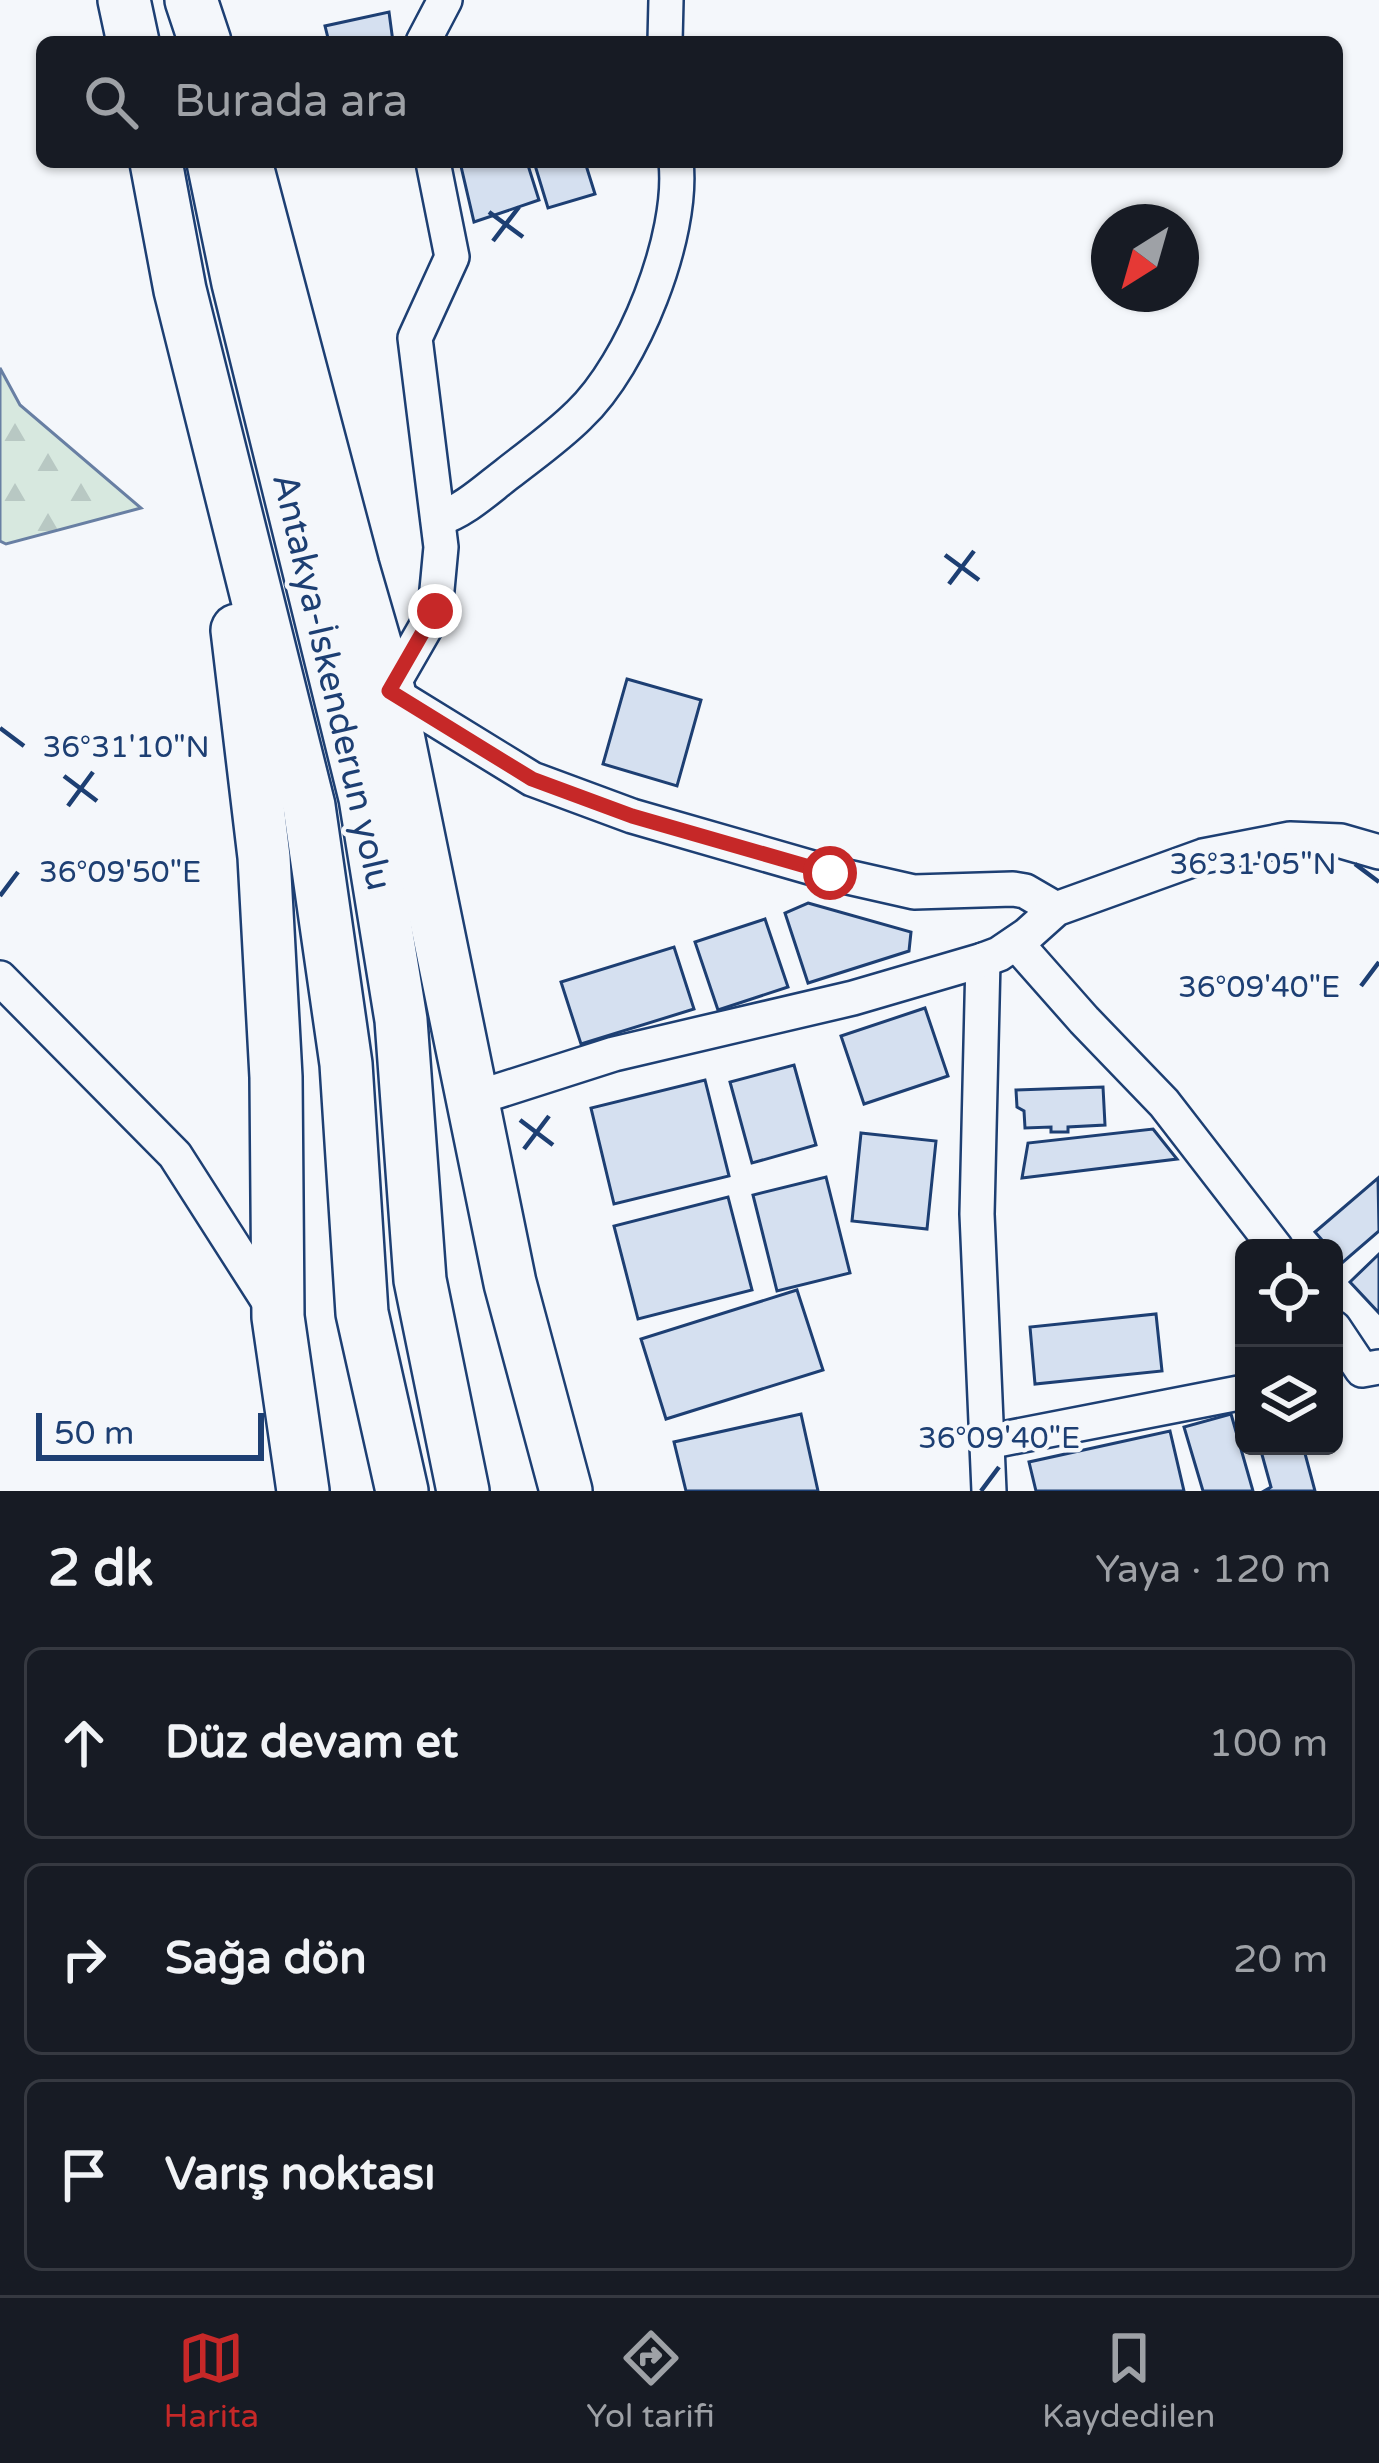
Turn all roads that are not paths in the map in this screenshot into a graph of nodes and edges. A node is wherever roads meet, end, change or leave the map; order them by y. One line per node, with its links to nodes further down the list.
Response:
1 (124, 0): 6 (highway)
2 (179, 0): 7 (highway)
3 (191, 0): 8 (highway)
4 (446, 0): 9 (street)
5 (665, 0): 10 (street)
6 (132, 36)
7 (187, 36)
8 (204, 36)
9 (426, 36)
10 (665, 36)
11 (157, 168): 16 (highway)
12 (214, 168): 33 (highway, Antakya-İskenderun yolu)
13 (248, 168): 18 (highway)
14 (435, 168): 17 (street)
15 (677, 168): 17 (street)
16 (211, 416): 26 (highway); 32 (highway, Antakya-İskenderun yolu)
17 (438, 519): 18 (street)
18 (389, 691): 20 (street); 24 (highway)
19 (1379, 852): 20 (street)
20 (1056, 909): 21 (street)
21 (1016, 943): 22 (street); 25 (street)
22 (983, 960): 24 (street); 30 (street)
23 (0, 978): 26 (street)
24 (473, 1099): 34 (highway)
25 (1269, 1239)
26 (278, 1317): 31 (highway)
27 (1343, 1344): 28 (street)
28 (1358, 1370)
29 (1235, 1394): 30 (street)
30 (987, 1442): 35 (street)
31 (301, 1487)
32 (402, 1491)
33 (463, 1491)
34 (566, 1491)
35 (989, 1491)

